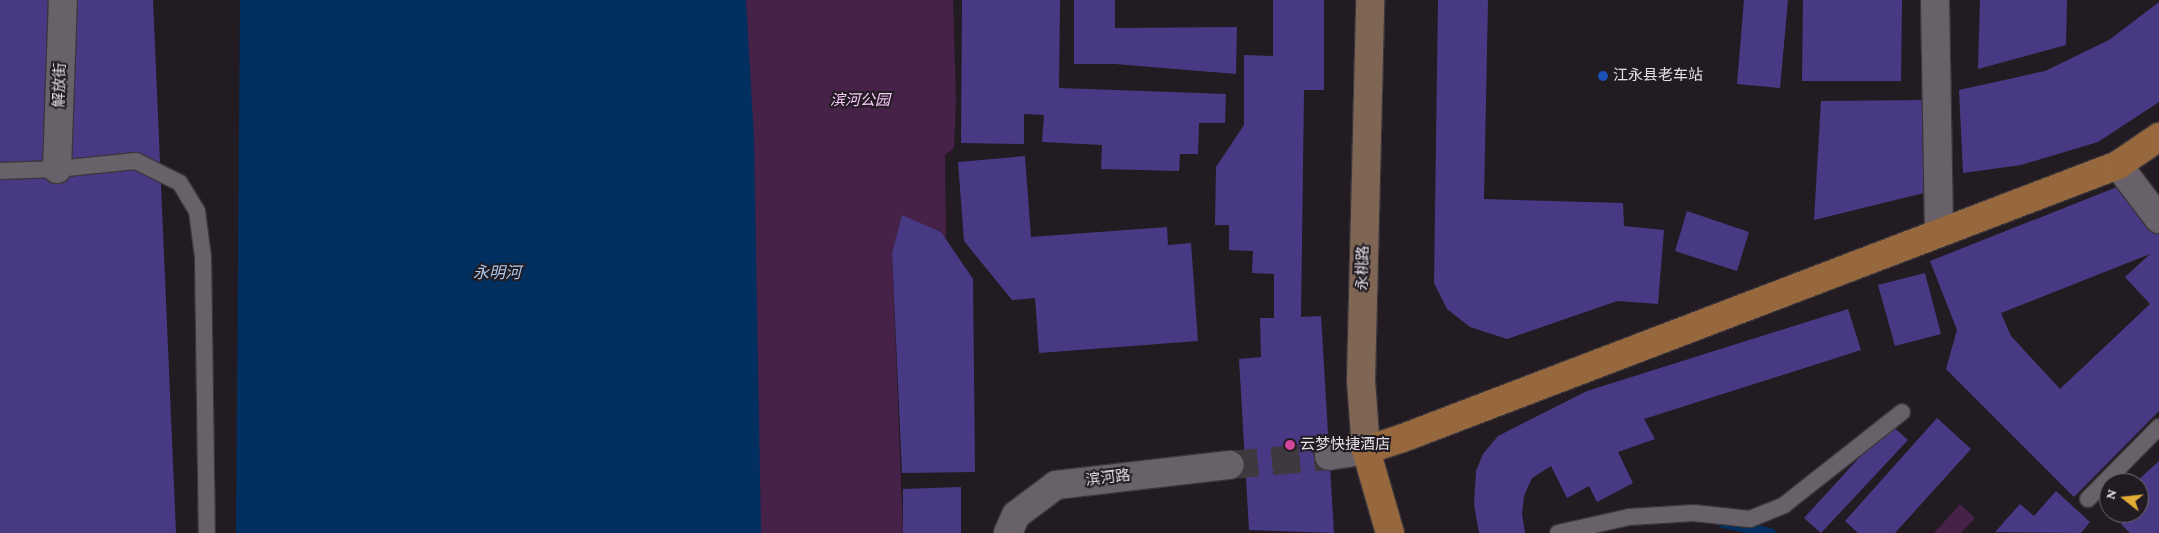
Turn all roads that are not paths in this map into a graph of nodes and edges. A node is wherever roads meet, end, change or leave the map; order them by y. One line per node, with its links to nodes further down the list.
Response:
1 (63, 0): 6 (street, 解放街)
2 (1370, 0): 12 (main road, 永桃路)
3 (1935, 0): 9 (street)
4 (2159, 137): 5 (main road)
5 (2118, 165): 8 (street); 9 (main road)
6 (57, 169): 7 (lane); 16 (lane)
7 (0, 171)
8 (2159, 219)
9 (1939, 231): 12 (main road)
10 (1902, 412): 19 (lane)
11 (2159, 427): 15 (lane)
12 (1366, 450): 13 (street); 18 (main road, 永桃路)
13 (1329, 456)
14 (1230, 465): 17 (street, 滨河路)
15 (2088, 499)
16 (207, 533)
17 (1008, 533)
18 (1390, 533)
19 (1558, 533)

